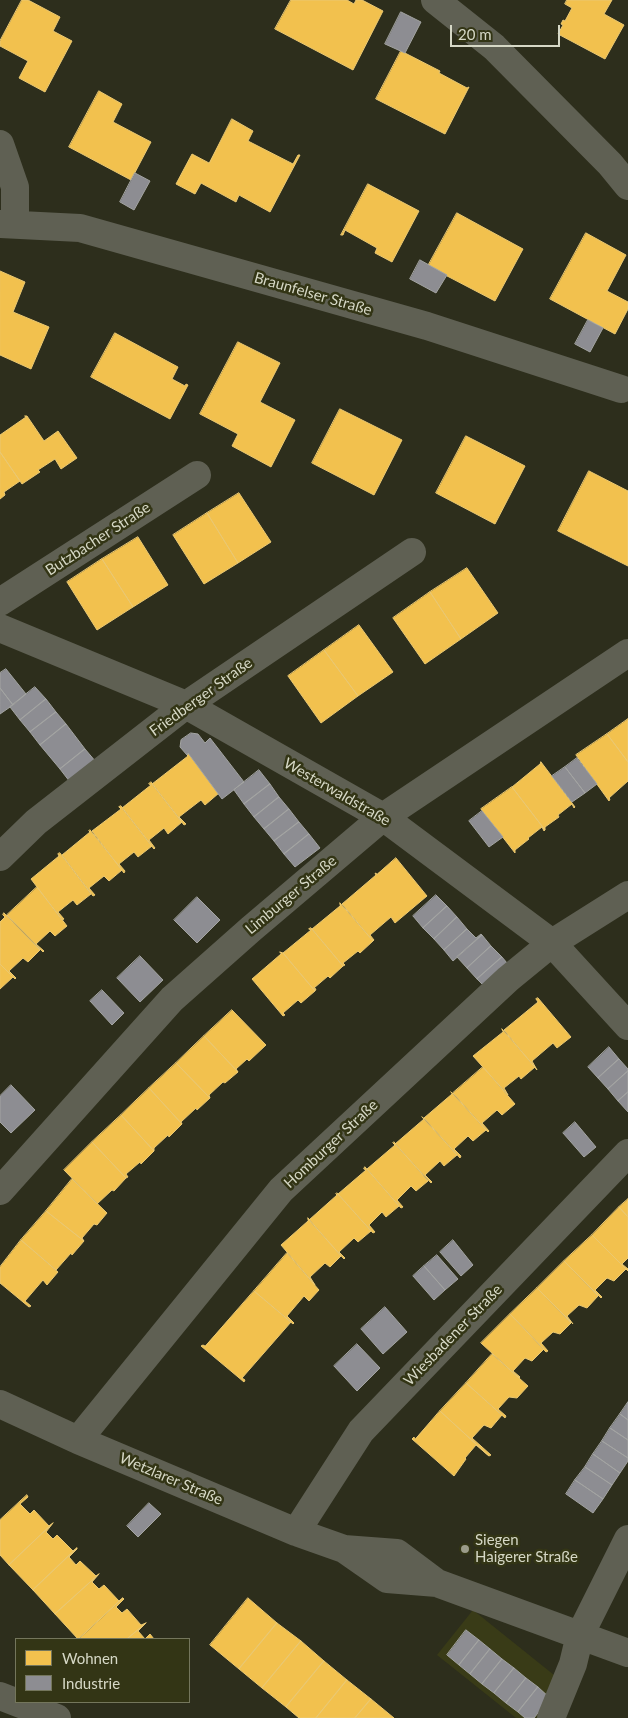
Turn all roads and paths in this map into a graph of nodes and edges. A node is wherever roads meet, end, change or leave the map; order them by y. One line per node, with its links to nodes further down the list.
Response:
1 (435, 0): 3 (street)
2 (0, 144): 4 (street)
3 (628, 186)
4 (7, 224): 5 (street, Braunfelser Straße)
5 (626, 387)
6 (197, 475): 8 (street, Butzbacher Straße)
7 (412, 552): 11 (street, Friedberger Straße)
8 (0, 602)
9 (0, 628): 11 (street, Westerwaldstraße)
10 (628, 653): 12 (street, Limburger Straße)
11 (186, 705): 12 (street, Westerwaldstraße); 13 (street, Friedberger Straße)
12 (383, 816): 15 (street, Westerwaldstraße); 18 (street, Limburger Straße)
13 (0, 857)
14 (628, 895): 15 (street, Homburger Straße)
15 (552, 943): 16 (street, Westerwaldstraße); 20 (street, Homburger Straße)
16 (628, 1026)
17 (628, 1153): 21 (street, Wiesbadener Straße)
18 (0, 1192)
19 (0, 1404): 20 (street, Wetzlarer Straße)
20 (78, 1440): 21 (street, Wetzlarer Straße)
21 (296, 1532): 23 (street, Wetzlarer Straße)
22 (628, 1539): 23 (street)
23 (580, 1635): 24 (street, Wetzlarer Straße); 29 (street)
24 (628, 1653)
25 (0, 1696): 26 (street)
26 (15, 1702)
27 (18, 1703): 28 (street)
28 (57, 1718)
29 (551, 1718)

